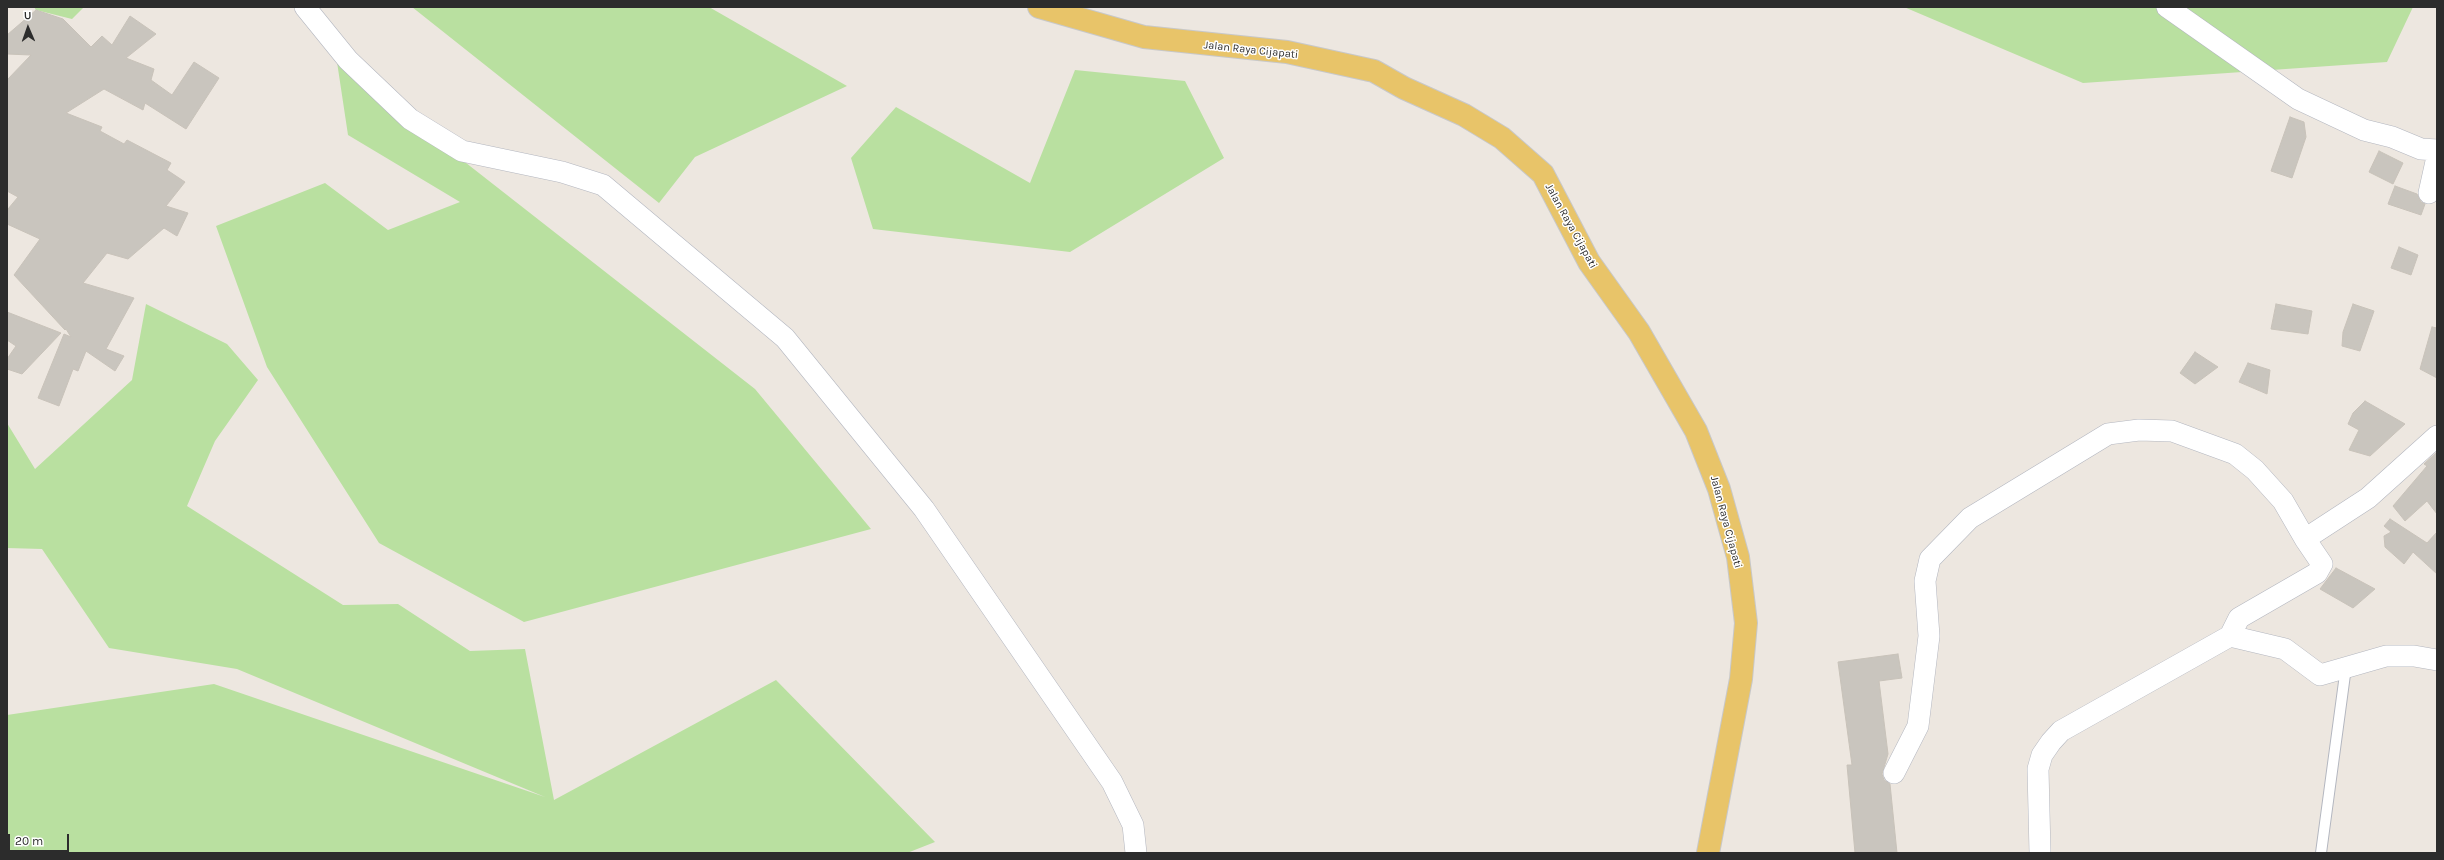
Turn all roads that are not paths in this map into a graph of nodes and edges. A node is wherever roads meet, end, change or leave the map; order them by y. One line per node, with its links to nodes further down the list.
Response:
1 (305, 7): 13 (street)
2 (1039, 7): 14 (main road, Jalan Raya Cijapati)
3 (2167, 7): 4 (street)
4 (2437, 150)
5 (2437, 157): 6 (street)
6 (2429, 193)
7 (2437, 436): 8 (street)
8 (2305, 539): 9 (street); 12 (street)
9 (2230, 636): 11 (street); 15 (street)
10 (2437, 660): 11 (street)
11 (2346, 667): 16 (lane)
12 (1894, 773)
13 (1136, 853)
14 (1708, 853)
15 (2040, 853)
16 (2321, 853)

